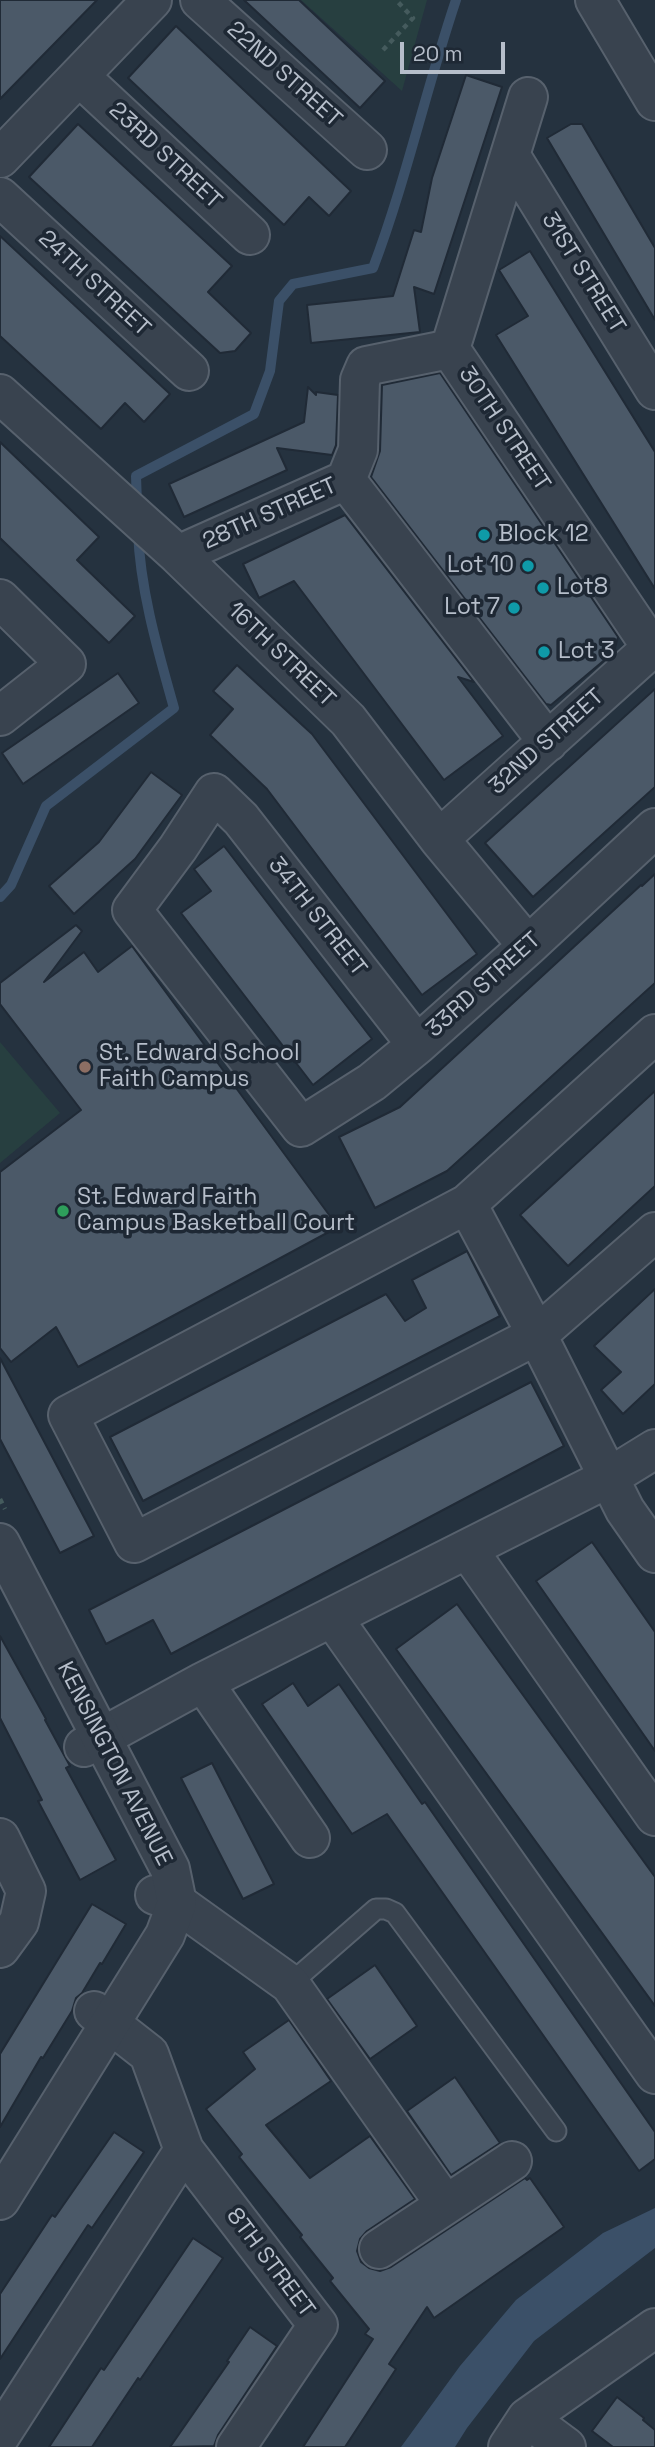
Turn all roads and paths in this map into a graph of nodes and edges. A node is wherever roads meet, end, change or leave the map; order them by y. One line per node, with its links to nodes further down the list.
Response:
1 (152, 0): 6 (street)
2 (200, 0): 9 (street, 22ND STREET)
3 (396, 0): 5 (path)
4 (598, 2): 8 (street)
5 (383, 50)
6 (79, 76): 11 (street); 13 (street, 23RD STREET)
7 (528, 97): 10 (street)
8 (655, 101)
9 (367, 150)
10 (510, 156): 14 (street); 16 (street, 31ST STREET)
11 (0, 158)
12 (0, 197): 15 (street, 24TH STREET)
13 (250, 235)
14 (450, 349): 18 (street, 28TH STREET); 21 (street, 30TH STREET)
15 (189, 371)
16 (655, 390)
17 (0, 394): 19 (street, 16TH STREET)
18 (346, 480): 19 (street, 28TH STREET); 23 (street)
19 (170, 548): 25 (street, 16TH STREET)
20 (0, 599): 22 (street)
21 (653, 647): 23 (street, 32ND STREET)
22 (0, 716)
23 (548, 742): 25 (street, 32ND STREET)
24 (655, 828): 26 (street, 33RD STREET)
25 (439, 839): 26 (street, 16TH STREET)
26 (528, 947): 28 (street, 33RD STREET)
27 (655, 1034): 30 (street)
28 (417, 1045): 29 (street, 33RD STREET); 29 (street, 34TH STREET)
29 (301, 1127)
30 (467, 1204): 32 (street); 32 (street)
31 (655, 1233): 32 (street)
32 (537, 1335): 34 (street)
33 (655, 1449): 34 (street)
34 (608, 1478): 37 (street); 38 (street)
35 (0, 1499): 36 (path)
36 (3, 1527): 41 (street, KENSINGTON AVENUE)
37 (468, 1550): 39 (street); 42 (street)
38 (655, 1553)
39 (332, 1617): 40 (street); 49 (street)
40 (203, 1682): 41 (street); 44 (street)
41 (93, 1742): 45 (street, KENSINGTON AVENUE)
42 (655, 1816)
43 (0, 1838): 46 (street)
44 (310, 1838)
45 (166, 1899): 47 (street); 48 (street)
46 (0, 1948)
47 (289, 1984): 50 (lane); 54 (street)
48 (102, 2017): 51 (street, 8TH STREET); 53 (street)
49 (655, 2074)
50 (556, 2131)
51 (184, 2150): 58 (street); 61 (street, 8TH STREET)
52 (512, 2161): 54 (street)
53 (10, 2189)
54 (445, 2204): 55 (street)
55 (379, 2249)
56 (655, 2328): 57 (street)
57 (518, 2432): 62 (street)
58 (0, 2436)
59 (0, 2442): 60 (street)
60 (6, 2447)
61 (236, 2447)
62 (566, 2447)

